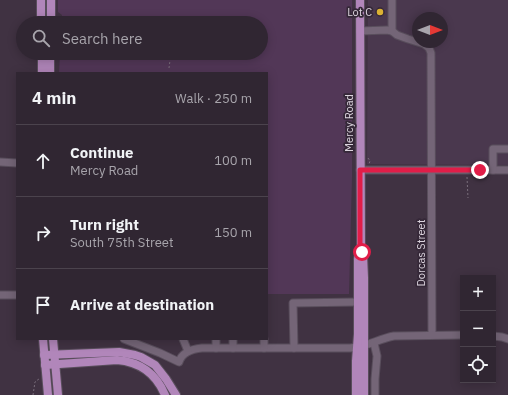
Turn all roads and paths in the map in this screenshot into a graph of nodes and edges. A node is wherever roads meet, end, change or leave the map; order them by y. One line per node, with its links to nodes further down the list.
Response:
1 (41, 0): 5 (main road)
2 (51, 0): 6 (main road)
3 (360, 0): 7 (main road, Mercy Road)
4 (392, 0): 8 (street)
5 (41, 16)
6 (51, 16)
7 (360, 31): 8 (street); 20 (main road, Mercy Road)
8 (392, 31): 9 (street)
9 (412, 40)
10 (430, 48): 21 (street, Dorcas Street)
11 (42, 60): 15 (main road)
12 (50, 60): 16 (main road)
13 (170, 60): 14 (path)
14 (169, 68)
15 (42, 72)
16 (50, 72)
17 (508, 149): 23 (street)
18 (0, 162): 19 (street)
19 (16, 163)
20 (360, 170): 21 (street); 26 (main road, Mercy Road)
21 (432, 170): 22 (street); 30 (street, Dorcas Street)
22 (467, 170): 23 (street); 25 (path)
23 (494, 170): 24 (street)
24 (508, 170)
25 (468, 198)
26 (360, 246): 29 (main road, Mercy Road); 42 (main road, Mercy Road)
27 (0, 295): 28 (street)
28 (16, 295)
29 (358, 302): 42 (main road, Mercy Road); 46 (street)
30 (432, 335): 31 (street); 41 (street)
31 (460, 336)
32 (496, 336): 33 (street)
33 (508, 339)
34 (44, 340): 48 (main road)
35 (53, 340): 49 (main road)
36 (127, 340): 47 (street)
37 (182, 340): 47 (street)
38 (216, 340): 43 (street)
39 (233, 340): 44 (street)
40 (264, 340): 45 (street)
41 (374, 343): 42 (street); 59 (street)
42 (361, 347): 46 (street); 57 (main road, Mercy Road); 58 (main road, Mercy Road)
43 (216, 348): 44 (street); 47 (street)
44 (233, 348): 45 (street)
45 (264, 348): 46 (street)
46 (294, 348)
47 (188, 351)
48 (44, 355): 49 (main road); 50 (main road)
49 (55, 360): 50 (main road); 54 (main road); 55 (main road); 56 (main road)
50 (45, 365): 53 (main road)
51 (42, 378): 52 (path)
52 (33, 395)
53 (48, 395)
54 (58, 395)
55 (165, 395)
56 (176, 395)
57 (356, 395)
58 (364, 395)
59 (374, 395)

